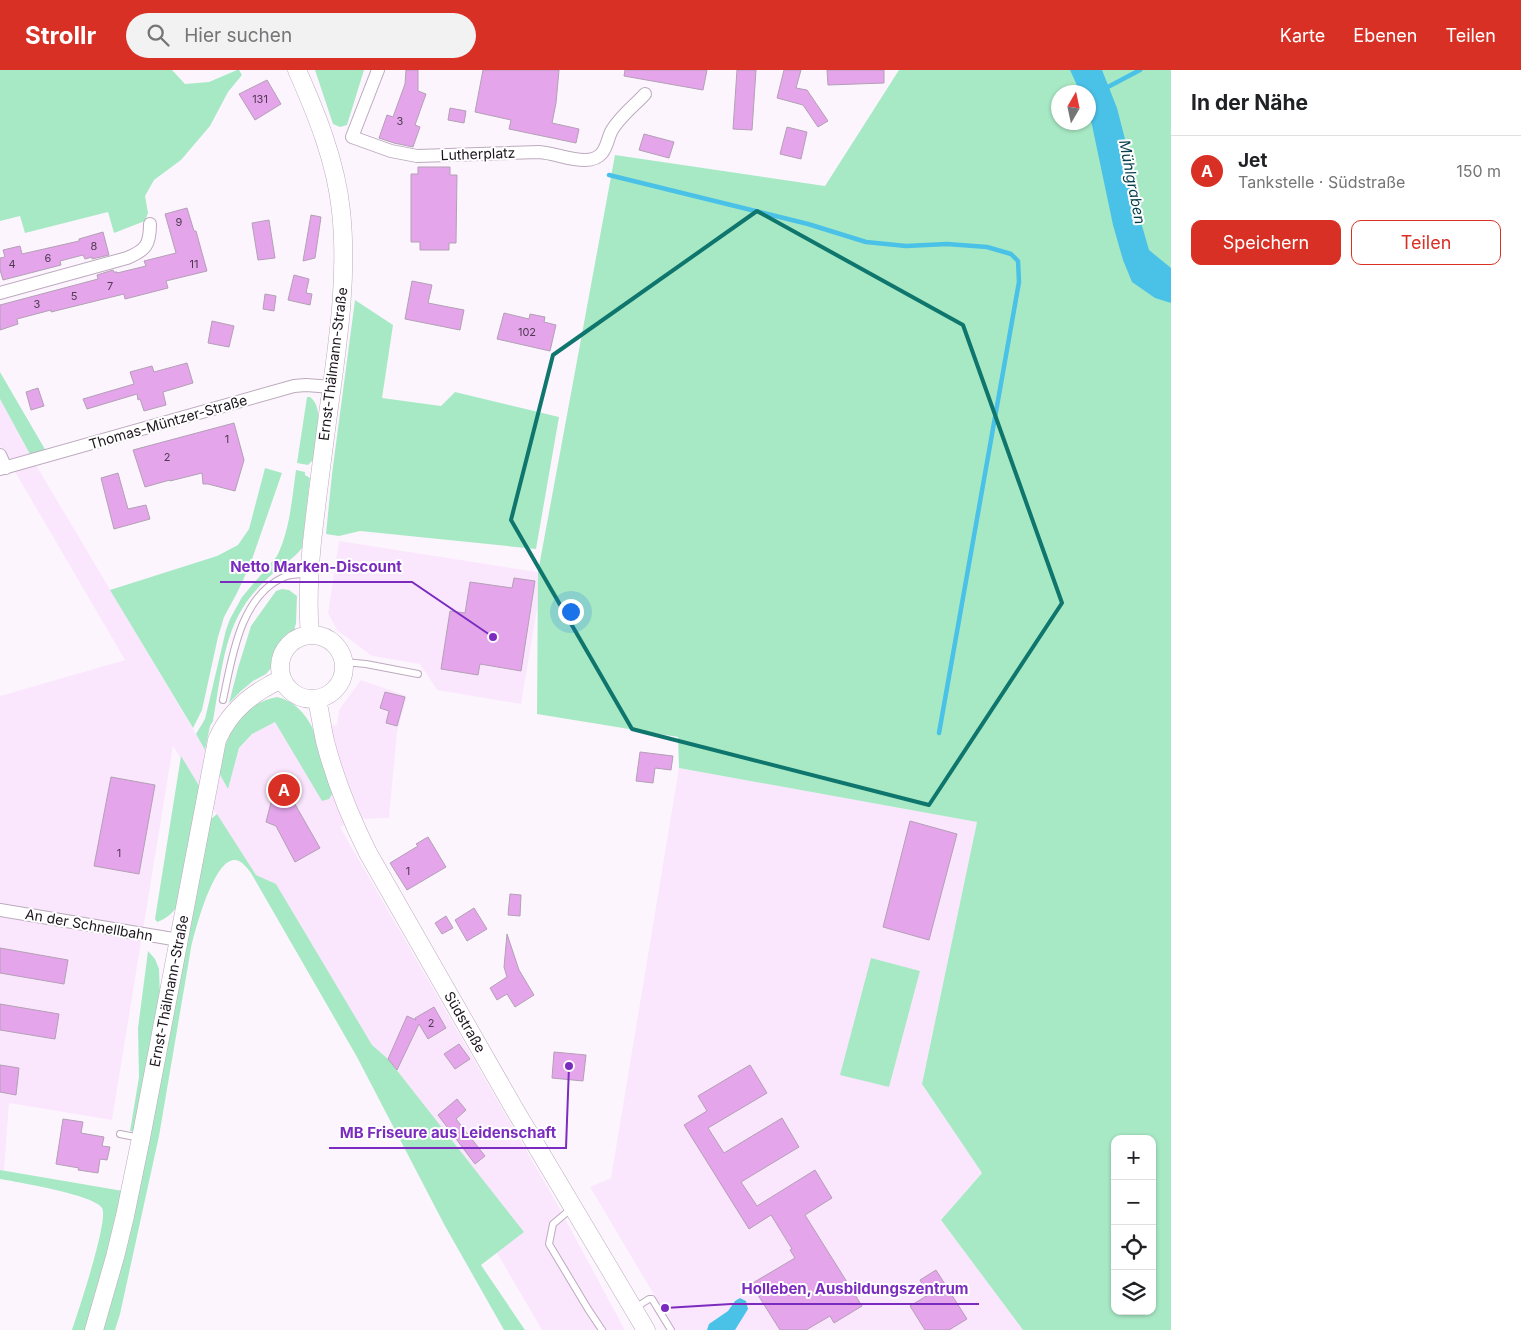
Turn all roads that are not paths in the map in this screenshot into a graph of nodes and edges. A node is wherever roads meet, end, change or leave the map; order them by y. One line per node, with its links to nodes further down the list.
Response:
1 (298, 70): 6 (main road, Ernst-Thälmann-Straße)
2 (378, 70): 3 (street, Lutherplatz)
3 (645, 94)
4 (150, 224): 5 (street)
5 (0, 292)
6 (332, 387): 8 (street, Thomas-Müntzer-Straße); 9 (main road, Ernst-Thälmann-Straße)
7 (0, 455): 8 (street, Thomas-Müntzer-Straße)
8 (3, 468)
9 (309, 574): 10 (main road, Ernst-Thälmann-Straße); 15 (lane)
10 (310, 634): 11 (main road); 13 (main road)
11 (344, 662): 12 (lane); 14 (main road)
12 (418, 674)
13 (282, 679): 14 (main road); 17 (main road, Ernst-Thälmann-Straße)
14 (317, 699): 20 (main road, Südstraße)
15 (224, 700)
16 (0, 910): 17 (street, An der Schnellbahn)
17 (178, 940): 19 (main road, Ernst-Thälmann-Straße)
18 (120, 1134): 19 (lane)
19 (141, 1138): 22 (main road, Ernst-Thälmann-Straße)
20 (573, 1207): 21 (main road, Südstraße); 23 (lane)
21 (633, 1309): 24 (main road, Südstraße); 25 (lane)
22 (94, 1330)
23 (602, 1330)
24 (646, 1330)
25 (671, 1330)

